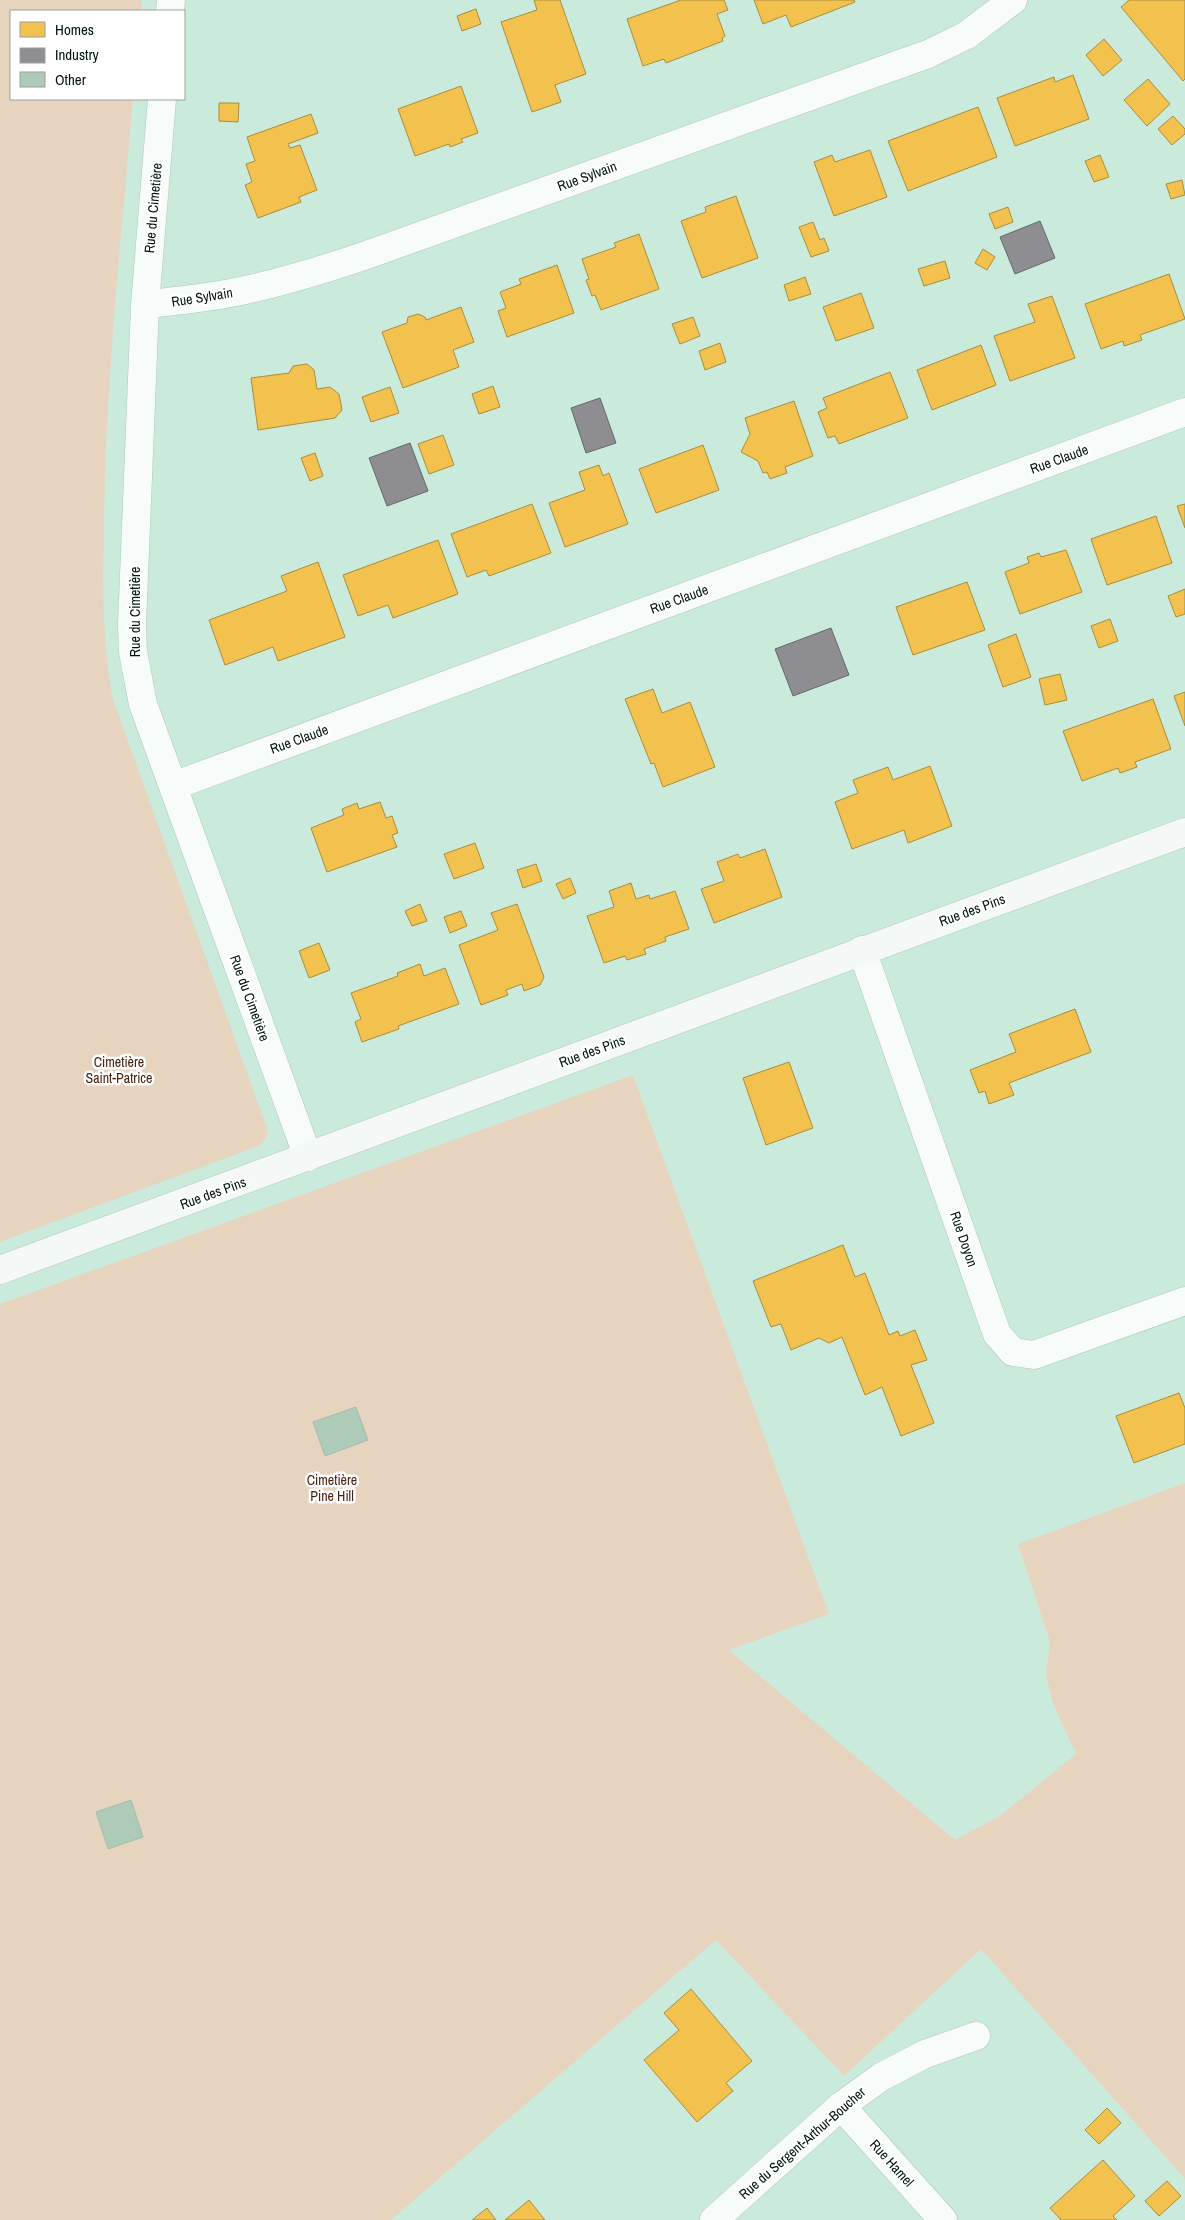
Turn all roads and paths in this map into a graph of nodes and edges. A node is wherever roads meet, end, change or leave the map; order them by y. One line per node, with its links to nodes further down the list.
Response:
1 (1013, 0): 3 (street, Rue Sylvain)
2 (162, 100): 3 (street, Rue du Cimetière)
3 (145, 305): 5 (street, Rue du Cimetière)
4 (1185, 412): 5 (street, Rue Claude)
5 (173, 786): 8 (street, Rue du Cimetière)
6 (1185, 832): 7 (street, Rue des Pins)
7 (862, 950): 8 (street, Rue des Pins); 10 (street, Rue Doyon)
8 (308, 1157): 9 (street, Rue des Pins)
9 (0, 1270)
10 (1185, 1301)
11 (976, 2036): 12 (street, Rue du Sergent-Arthur-Boucher)
12 (841, 2106): 13 (street, Rue du Sergent-Arthur-Boucher); 14 (street, Rue Hamel)
13 (714, 2220)
14 (943, 2220)

